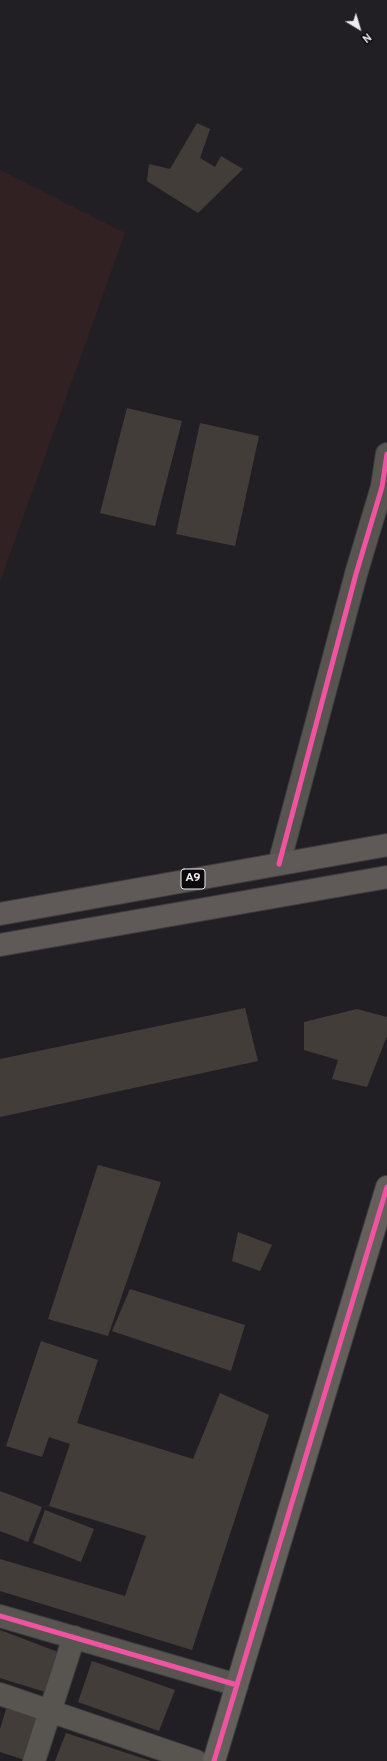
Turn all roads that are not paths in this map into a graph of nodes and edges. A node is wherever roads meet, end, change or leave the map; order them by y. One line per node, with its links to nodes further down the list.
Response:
1 (387, 454): 3 (street)
2 (387, 845): 3 (highway, A9)
3 (279, 864): 5 (highway, A9)
4 (387, 877): 6 (highway)
5 (0, 914)
6 (0, 945)
7 (387, 1187): 10 (street)
8 (0, 1616): 9 (street)
9 (74, 1637): 10 (street); 12 (street)
10 (236, 1685): 15 (street)
11 (0, 1694): 12 (street)
12 (51, 1710): 13 (street); 14 (street)
13 (34, 1761)
14 (196, 1761)
15 (214, 1761)

